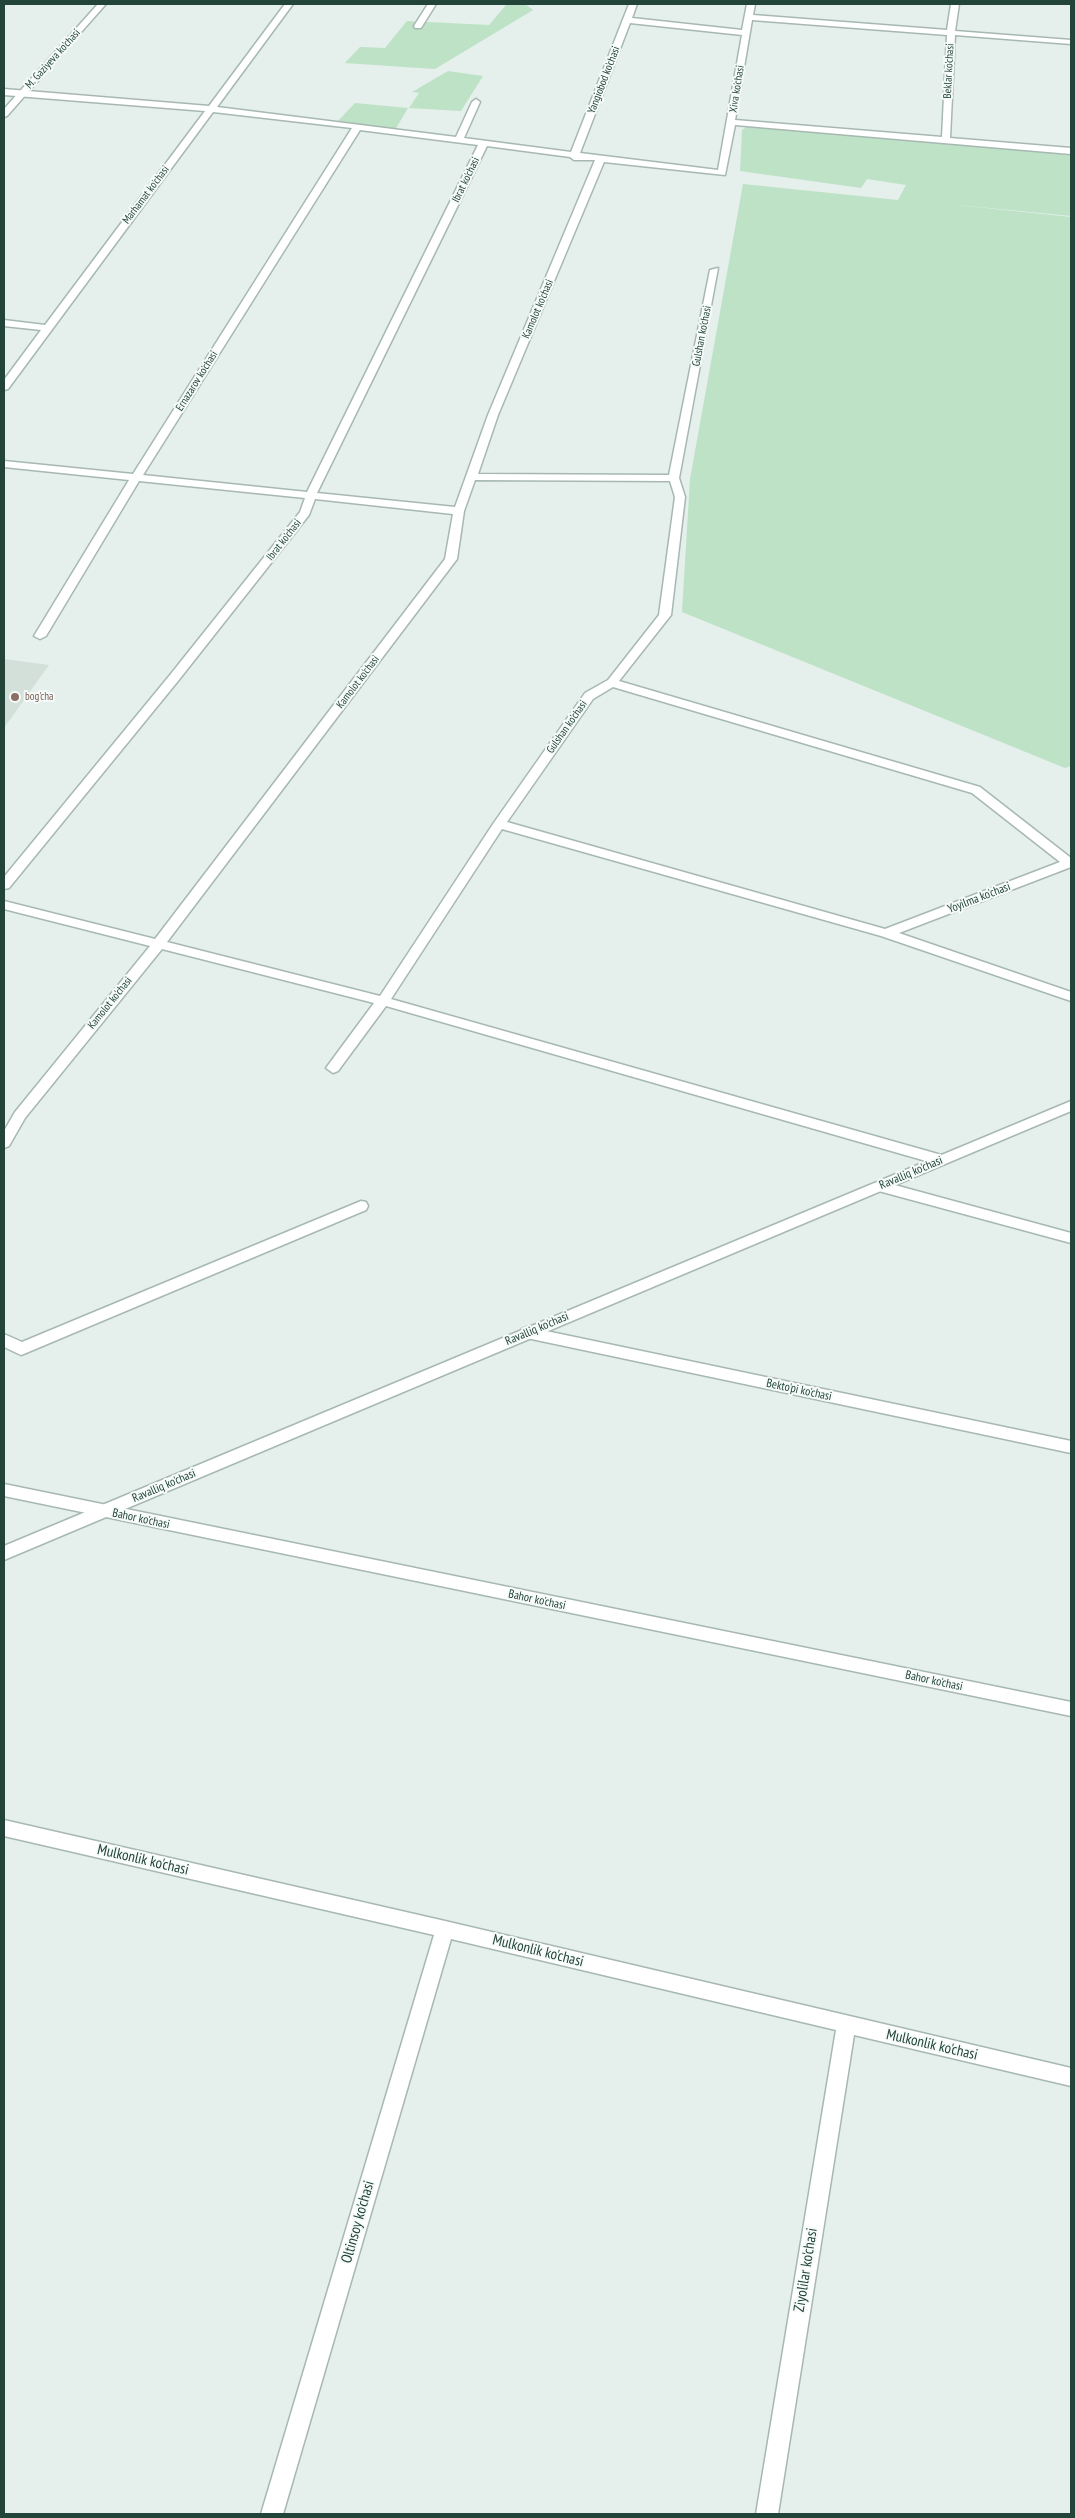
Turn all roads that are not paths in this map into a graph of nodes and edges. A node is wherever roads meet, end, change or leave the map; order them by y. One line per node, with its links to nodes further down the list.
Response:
1 (102, 4): 14 (street, M. Gaziyeva ko'chasi)
2 (289, 4): 16 (street, Marhamat ko'chasi)
3 (432, 4): 9 (street)
4 (633, 4): 8 (street, Yangiobod ko'chasi)
5 (751, 4): 7 (street, Xiva ko'chasi)
6 (955, 4): 11 (street, Beklar ko'chasi)
7 (749, 17): 10 (street, Xiva ko'chasi); 11 (street)
8 (627, 20): 10 (street); 24 (street, Yangiobod ko'chasi)
9 (418, 26)
10 (746, 32): 18 (street, Xiva ko'chasi)
11 (951, 33): 12 (street); 20 (street, Beklar ko'chasi)
12 (1071, 42)
13 (4, 92): 14 (street)
14 (23, 92): 16 (street); 17 (street, M. Gaziyeva ko'chasi)
15 (476, 102): 21 (street)
16 (212, 108): 19 (street); 28 (street, Marhamat ko'chasi)
17 (4, 114)
18 (731, 122): 20 (street); 25 (street, Xiva ko'chasi)
19 (357, 128): 21 (street); 31 (street, Ernazarov ko'chasi)
20 (946, 139): 23 (street)
21 (458, 141): 22 (street)
22 (483, 145): 24 (street); 34 (street, Ibrat ko'chasi)
23 (1071, 151)
24 (574, 157): 25 (street)
25 (600, 160): 32 (street, Kamolot ko'chasi)
26 (715, 270): 33 (street, Gulshan ko'chasi)
27 (4, 323): 28 (street)
28 (46, 328): 29 (street, Marhamat ko'chasi)
29 (4, 387)
30 (4, 464): 31 (street)
31 (136, 477): 34 (street); 36 (street, Ernazarov ko'chasi)
32 (472, 477): 33 (street); 35 (street, Kamolot ko'chasi)
33 (674, 478): 37 (street, Gulshan ko'chasi)
34 (311, 495): 35 (street); 40 (street, Ibrat ko'chasi)
35 (459, 511): 43 (street, Kamolot ko'chasi)
36 (40, 636)
37 (612, 683): 38 (street, Gulshan ko'chasi); 39 (street)
38 (499, 824): 42 (street); 45 (street, Gulshan ko'chasi)
39 (1070, 863): 42 (street, Yoyilma ko'chasi)
40 (4, 885)
41 (4, 906): 43 (street)
42 (886, 933): 44 (street)
43 (158, 945): 45 (street); 48 (street, Kamolot ko'chasi)
44 (1071, 997)
45 (383, 1001): 46 (street, Gulshan ko'chasi); 49 (street)
46 (334, 1068)
47 (1071, 1106): 49 (street, Ravalliq ko'chasi)
48 (4, 1143)
49 (940, 1160): 50 (street, Ravalliq ko'chasi)
50 (880, 1186): 52 (street); 53 (street, Ravalliq ko'chasi)
51 (361, 1206): 54 (street)
52 (1071, 1238)
53 (527, 1334): 55 (street, Bekto'pi ko'chasi); 57 (street, Ravalliq ko'chasi)
54 (4, 1340)
55 (1071, 1447)
56 (4, 1490): 57 (street, Bahor ko'chasi)
57 (102, 1511): 58 (street, Ravalliq ko'chasi); 59 (street, Bahor ko'chasi)
58 (4, 1553)
59 (1071, 1709)
60 (4, 1828): 61 (street, Mulkonlik ko'chasi)
61 (445, 1929): 62 (street, Mulkonlik ko'chasi); 64 (street, Oltinsoy ko'chasi)
62 (846, 2025): 63 (street, Mulkonlik ko'chasi); 65 (street, Ziyolilar ko'chasi)
63 (1071, 2077)
64 (272, 2514)
65 (767, 2514)

